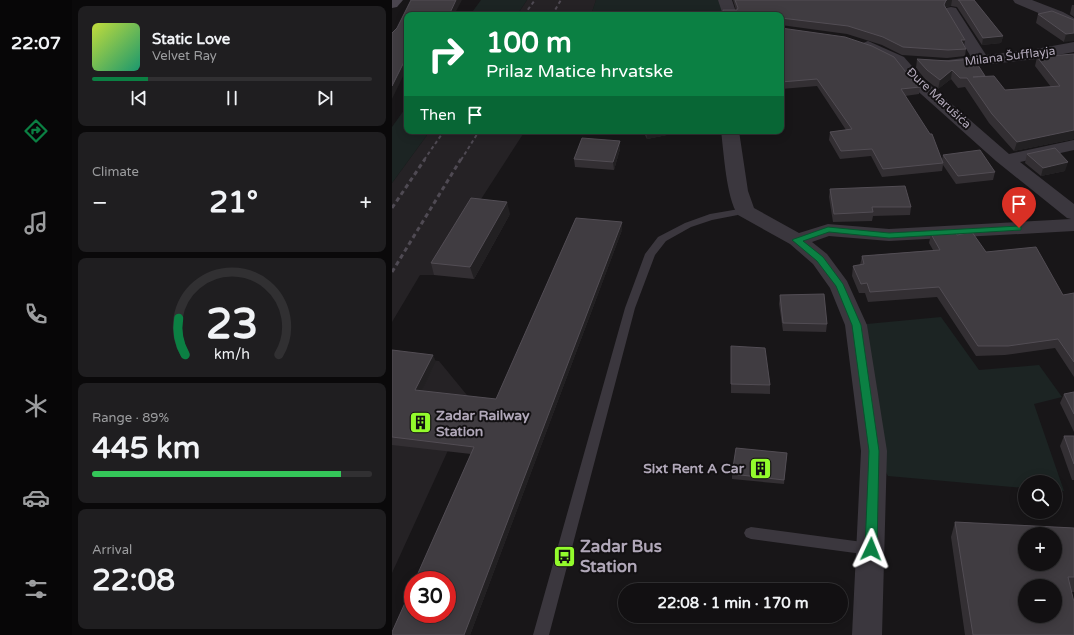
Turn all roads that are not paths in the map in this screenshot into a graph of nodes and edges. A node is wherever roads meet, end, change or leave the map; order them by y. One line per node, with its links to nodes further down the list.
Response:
1 (724, 0): 4 (street)
2 (1020, 0): 5 (street)
3 (951, 11): 9 (street)
4 (729, 12)
5 (1074, 24)
6 (854, 41): 8 (street, Đure Marušića)
7 (1074, 47): 9 (street, Milana Šufflayja)
8 (899, 60): 9 (street, Milana Šufflayja); 12 (street, Đure Marušića)
9 (981, 60)
10 (730, 134): 13 (street)
11 (1074, 145): 12 (street)
12 (1006, 160): 14 (street, Đure Marušića)
13 (745, 211): 16 (street); 19 (lane)
14 (1074, 214)
15 (1074, 225): 16 (street)
16 (797, 240): 18 (street)
17 (751, 533): 18 (lane)
18 (871, 549): 20 (street)
19 (541, 635)
20 (867, 635)

